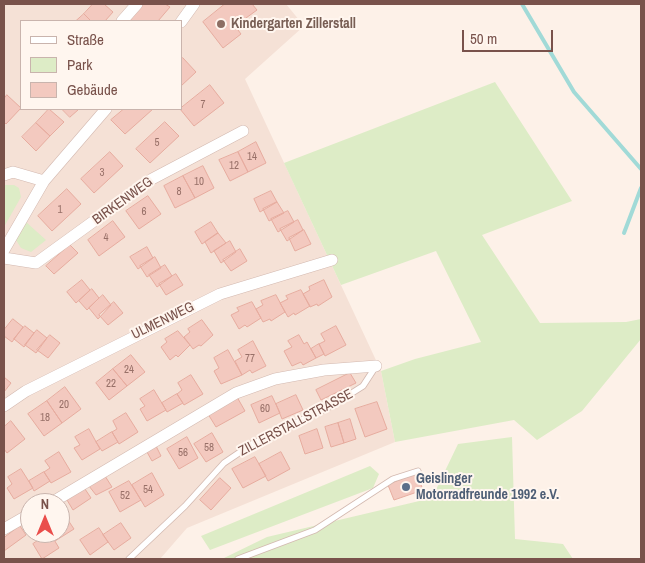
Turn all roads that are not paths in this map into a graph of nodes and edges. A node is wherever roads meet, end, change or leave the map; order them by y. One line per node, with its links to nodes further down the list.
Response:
1 (137, 4): 3 (street)
2 (194, 4): 4 (street)
3 (123, 20)
4 (182, 21)
5 (105, 110): 8 (street)
6 (242, 131): 10 (street, BIRKENWEG)
7 (4, 175): 8 (street)
8 (44, 181): 9 (street)
9 (4, 250)
10 (4, 258)
11 (332, 260): 13 (street, ULMENWEG)
12 (376, 366): 15 (street, ZILLERSTALLSTRASSE); 18 (lane, ZILLERSTALLSTRASSE)
13 (4, 406)
14 (418, 471): 19 (lane)
15 (68, 493)
16 (20, 520): 17 (street)
17 (4, 529)
18 (129, 559)
19 (238, 559)

